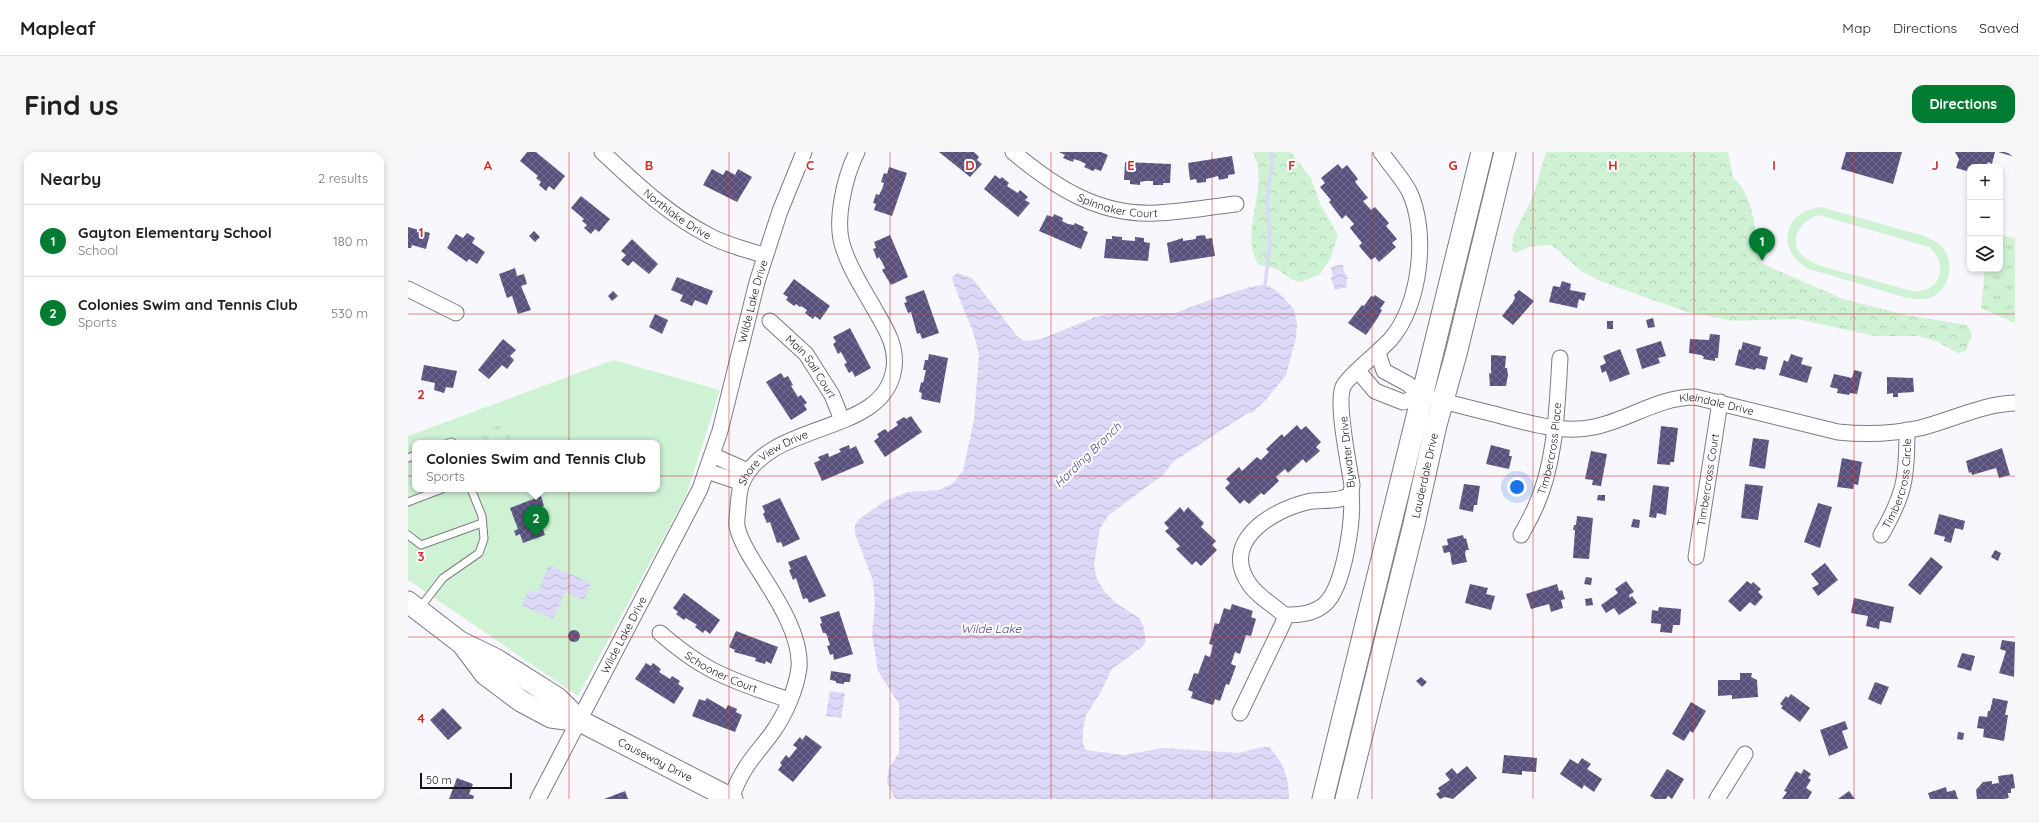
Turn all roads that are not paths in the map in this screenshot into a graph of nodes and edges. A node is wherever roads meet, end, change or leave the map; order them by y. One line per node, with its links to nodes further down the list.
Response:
1 (602, 152): 9 (street, Northlake Drive)
2 (804, 152): 9 (street, Wilde Lake Drive)
3 (857, 152): 20 (street, Shore View Drive)
4 (1013, 152): 8 (street, Spinnaker Court)
5 (1381, 152): 13 (street, Bywater Drive)
6 (1482, 152): 16 (main road, Lauderdale Drive)
7 (1505, 152): 17 (main road, Lauderdale Drive)
8 (1236, 204)
9 (766, 256): 23 (street, Wilde Lake Drive)
10 (408, 289): 11 (street)
11 (456, 313)
12 (770, 321): 20 (street, Main Sail Court)
13 (1378, 353): 15 (street, Bywater Drive); 16 (street, Kleindale Drive)
14 (1560, 358): 21 (street, Timbercross Place)
15 (1358, 371): 16 (street); 28 (street, Bywater Drive)
16 (1422, 396): 17 (street, Kleindale Drive); 45 (main road, Lauderdale Drive)
17 (1443, 401): 21 (street, Kleindale Drive); 38 (main road, Lauderdale Drive)
18 (1720, 402): 21 (street, Kleindale Drive); 22 (street, Kleindale Drive); 34 (street, Timbercross Court)
19 (2015, 403): 22 (street, Kleindale Drive)
20 (842, 420): 25 (street, Shore View Drive)
21 (1554, 427): 32 (street, Timbercross Place)
22 (1907, 430): 33 (street, Timbercross Circle)
23 (712, 455): 24 (street, Wilde Lake Drive); 25 (street)
24 (706, 471): 25 (street); 41 (street, Wilde Lake Drive)
25 (745, 477): 39 (street, Shore View Drive)
26 (434, 492): 29 (lane)
27 (473, 492): 30 (lane)
28 (1351, 494): 36 (street); 36 (street, Bywater Drive)
29 (408, 502)
30 (482, 523): 31 (lane); 35 (lane)
31 (408, 535)
32 (1521, 535)
33 (1881, 535)
34 (1696, 557)
35 (413, 606): 41 (main road, Causeway Drive)
36 (1284, 615): 40 (street)
37 (660, 633): 39 (street, Schooner Court)
38 (1373, 689): 46 (main road, Lauderdale Drive); 47 (main road)
39 (789, 700): 44 (street, Shore View Drive)
40 (1240, 713)
41 (580, 721): 43 (street, Wilde Lake Drive); 44 (main road, Causeway Drive)
42 (1745, 754): 48 (street)
43 (538, 799)
44 (731, 799)
45 (1323, 799)
46 (1346, 799)
47 (1360, 799)
48 (1717, 799)

